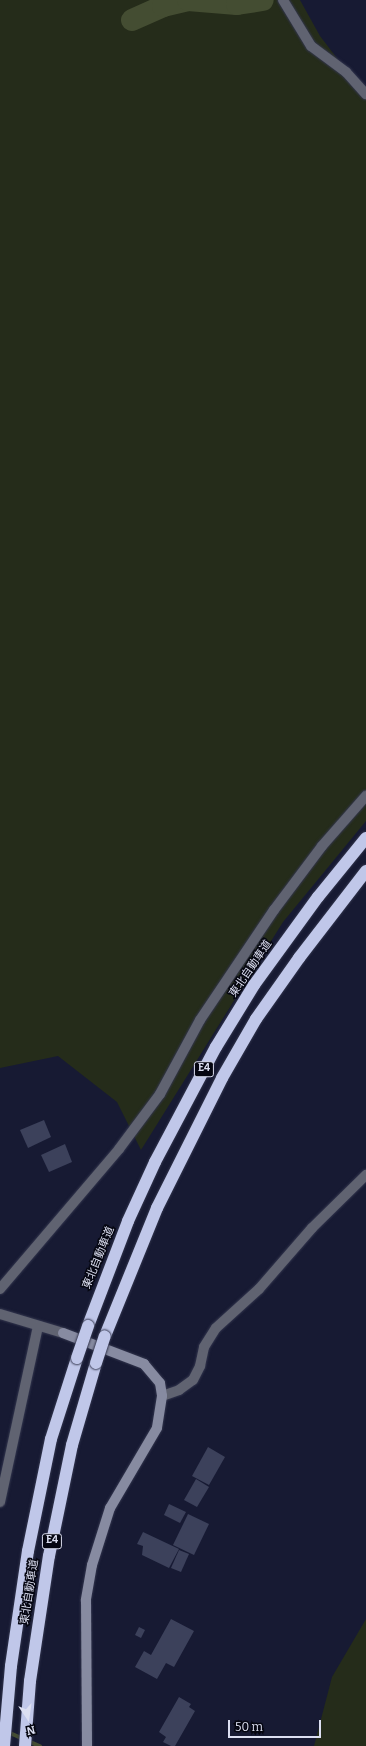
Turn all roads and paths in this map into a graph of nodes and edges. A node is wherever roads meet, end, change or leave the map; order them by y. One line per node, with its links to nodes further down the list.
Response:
1 (283, 0): 2 (street)
2 (366, 94)
3 (366, 796): 7 (street)
4 (366, 838): 12 (highway, 東北自動車道 / E4, bridge)
5 (366, 872): 13 (highway, 東北自動車道 / E4, bridge)
6 (366, 1175): 10 (street)
7 (0, 1289)
8 (0, 1314): 9 (street)
9 (38, 1326): 10 (street); 11 (street)
10 (162, 1396): 14 (street)
11 (0, 1502)
12 (4, 1745)
13 (25, 1746)
14 (87, 1746)

